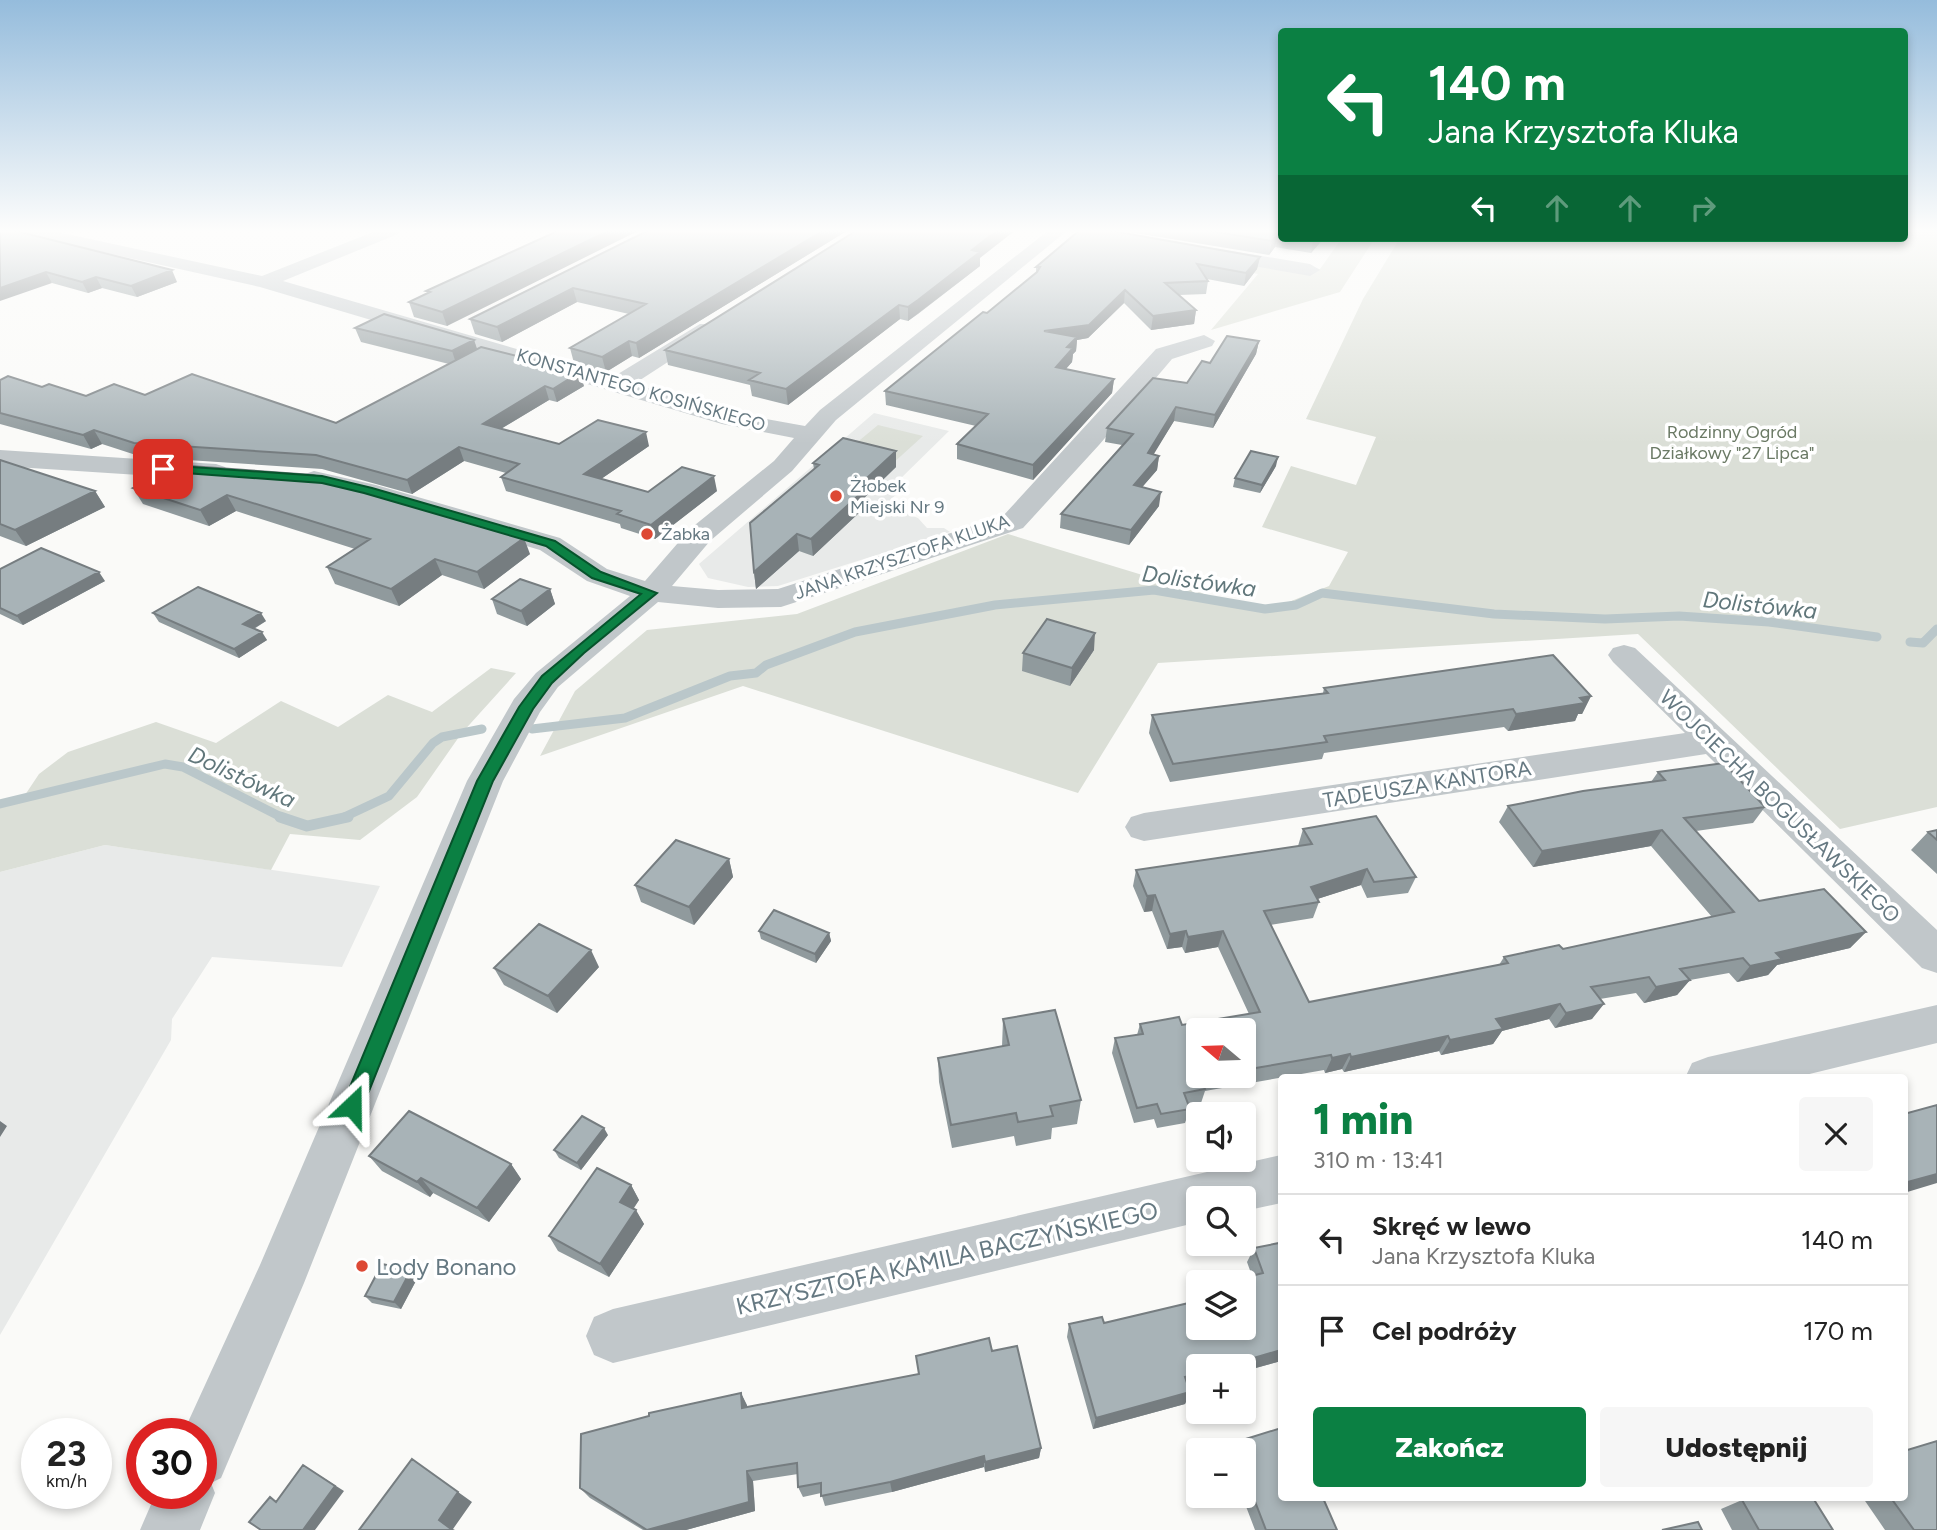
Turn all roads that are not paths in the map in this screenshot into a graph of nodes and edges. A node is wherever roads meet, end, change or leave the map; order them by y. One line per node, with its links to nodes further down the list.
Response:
1 (333, 301): 5 (street, KONSTANTEGO KOSIŃSKIEGO)
2 (969, 301): 8 (street)
3 (729, 314): 7 (street)
4 (474, 324): 5 (street)
5 (452, 335): 7 (street, KONSTANTEGO KOSIŃSKIEGO)
6 (1204, 341): 12 (street, JANA KRZYSZTOFA KLUKA)
7 (618, 384): 8 (street, KONSTANTEGO KOSIŃSKIEGO)
8 (809, 434): 12 (street)
9 (0, 458): 10 (street)
10 (243, 474)
11 (282, 477): 12 (street, JANA KRZYSZTOFA KLUKA)
12 (651, 593): 21 (street)
13 (1624, 655): 14 (street, WOJCIECHA BOGUSŁAWSKIEGO)
14 (1711, 741): 15 (street, TADEUSZA KANTORA); 16 (street, WOJCIECHA BOGUSŁAWSKIEGO)
15 (1144, 827)
16 (1937, 956)
17 (1937, 1024): 18 (street)
18 (1725, 1074)
19 (1278, 1180): 20 (street, KRZYSZTOFA KAMILA BACZYŃSKIEGO)
20 (612, 1336)
21 (217, 1421)
22 (179, 1509): 23 (street)
23 (170, 1530)

